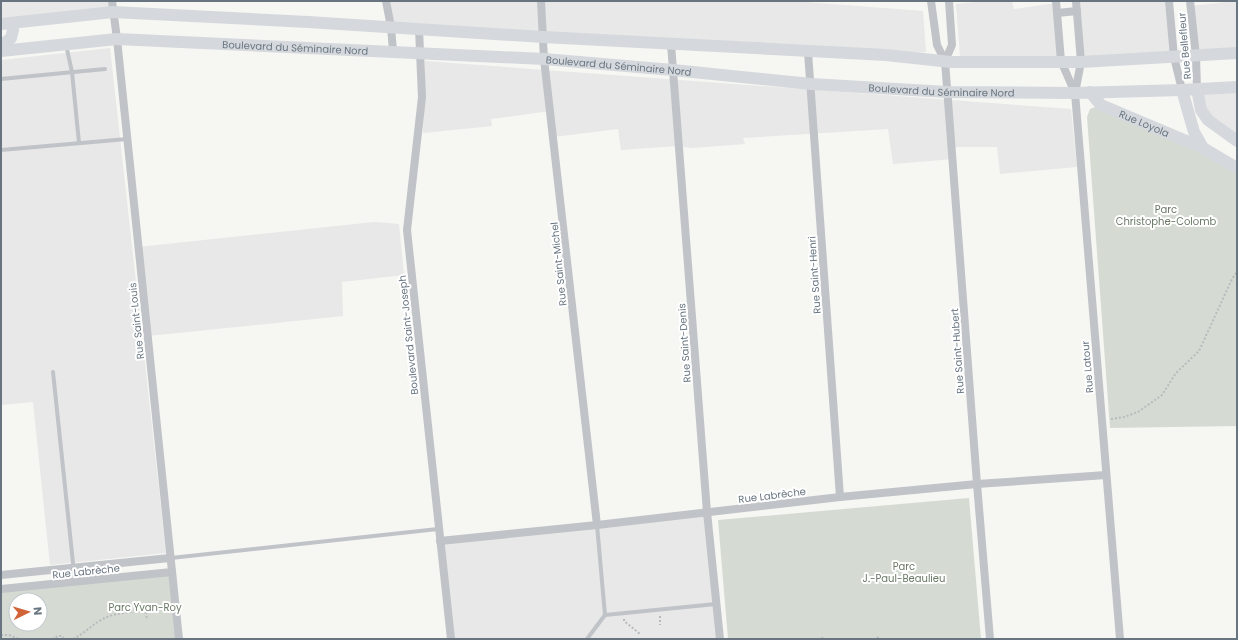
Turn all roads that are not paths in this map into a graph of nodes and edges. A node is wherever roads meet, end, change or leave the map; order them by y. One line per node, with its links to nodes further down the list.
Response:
1 (386, 1): 13 (street)
2 (541, 1): 15 (street, Rue Saint-Michel)
3 (931, 1): 28 (street, Rue Saint-Hubert)
4 (949, 1): 28 (street, Rue Saint-Hubert)
5 (1056, 1): 11 (street, Rue Latour)
6 (1076, 1): 10 (street, Rue Latour)
7 (1169, 1): 26 (street, Rue Bellefleur)
8 (1190, 1): 25 (street, Rue Bellefleur)
9 (112, 7): 12 (main road); 13 (main road); 16 (street, Rue Saint-Louis)
10 (1077, 11): 11 (street); 30 (street, Rue Latour)
11 (1057, 13): 29 (street, Rue Latour)
12 (7, 23): 19 (main road)
13 (390, 27): 14 (main road); 21 (street)
14 (419, 29): 15 (main road); 24 (street, Boulevard Saint-Joseph)
15 (543, 37): 17 (main road); 27 (street, Rue Saint-Michel)
16 (117, 39): 18 (main road, Boulevard du Séminaire Nord); 21 (main road, Boulevard du Séminaire Nord); 42 (street, Rue Saint-Louis)
17 (671, 44): 22 (main road); 32 (street, Rue Saint-Denis)
18 (66, 45): 20 (main road, Boulevard du Séminaire Nord); 33 (lane)
19 (1, 46)
20 (1, 51)
21 (393, 51): 24 (main road, Boulevard du Séminaire Nord)
22 (808, 52): 28 (main road); 35 (street, Rue Saint-Henri)
23 (1237, 53): 25 (main road)
24 (421, 54): 27 (main road, Boulevard du Séminaire Nord); 54 (street, Boulevard Saint-Joseph)
25 (1196, 56): 26 (main road); 37 (street, Rue Bellefleur)
26 (1174, 58): 30 (main road); 38 (street, Rue Bellefleur)
27 (544, 59): 32 (main road, Boulevard du Séminaire Nord); 53 (street, Rue Saint-Michel)
28 (945, 61): 29 (main road); 39 (street, Rue Saint-Hubert)
29 (1061, 61): 30 (main road); 41 (street, Rue Latour)
30 (1081, 62): 41 (street, Rue Latour)
31 (104, 69): 33 (lane)
32 (673, 70): 35 (main road, Boulevard du Séminaire Nord); 52 (street, Rue Saint-Denis)
33 (72, 72): 34 (lane); 44 (lane)
34 (1, 79)
35 (810, 84): 39 (main road, Boulevard du Séminaire Nord); 51 (street, Rue Saint-Henri)
36 (1237, 86): 37 (main road, Boulevard du Séminaire Nord)
37 (1197, 89): 38 (main road, Boulevard du Séminaire Nord); 43 (main road)
38 (1182, 90): 40 (main road, Boulevard du Séminaire Nord); 45 (main road)
39 (947, 92): 41 (main road, Boulevard du Séminaire Nord); 50 (street, Rue Saint-Hubert)
40 (1090, 92): 41 (main road, Boulevard du Séminaire Nord); 45 (main road, Rue Loyola)
41 (1075, 93): 49 (street, Rue Latour)
42 (127, 139): 44 (lane); 56 (street, Rue Saint-Louis)
43 (1237, 140)
44 (79, 143): 46 (lane)
45 (1203, 148): 47 (main road, Rue Loyola)
46 (1, 150)
47 (1237, 168)
48 (53, 372): 57 (lane)
49 (1106, 475): 50 (street, Rue Labrèche); 69 (street, Rue Latour)
50 (977, 484): 51 (street, Rue Labrèche); 68 (street, Rue Saint-Hubert)
51 (840, 497): 52 (street, Rue Labrèche)
52 (707, 512): 53 (street, Rue Labrèche); 62 (street, Rue Saint-Denis)
53 (597, 525): 55 (street, Rue Labrèche); 63 (lane)
54 (438, 529): 55 (street, Boulevard Saint-Joseph); 56 (lane)
55 (440, 541): 65 (street, Boulevard Saint-Joseph)
56 (170, 558): 57 (street, Rue Labrèche); 58 (street, Rue Saint-Louis)
57 (74, 568): 59 (street, Rue Labrèche); 60 (lane)
58 (172, 572): 60 (street, Rue Labrèche); 64 (street, Rue Saint-Louis)
59 (1, 575)
60 (75, 582): 61 (street, Rue Labrèche)
61 (1, 589)
62 (717, 604): 63 (lane); 67 (street, Rue Saint-Denis)
63 (606, 615): 66 (lane)
64 (179, 639)
65 (451, 639)
66 (587, 639)
67 (720, 639)
68 (990, 639)
69 (1120, 639)

